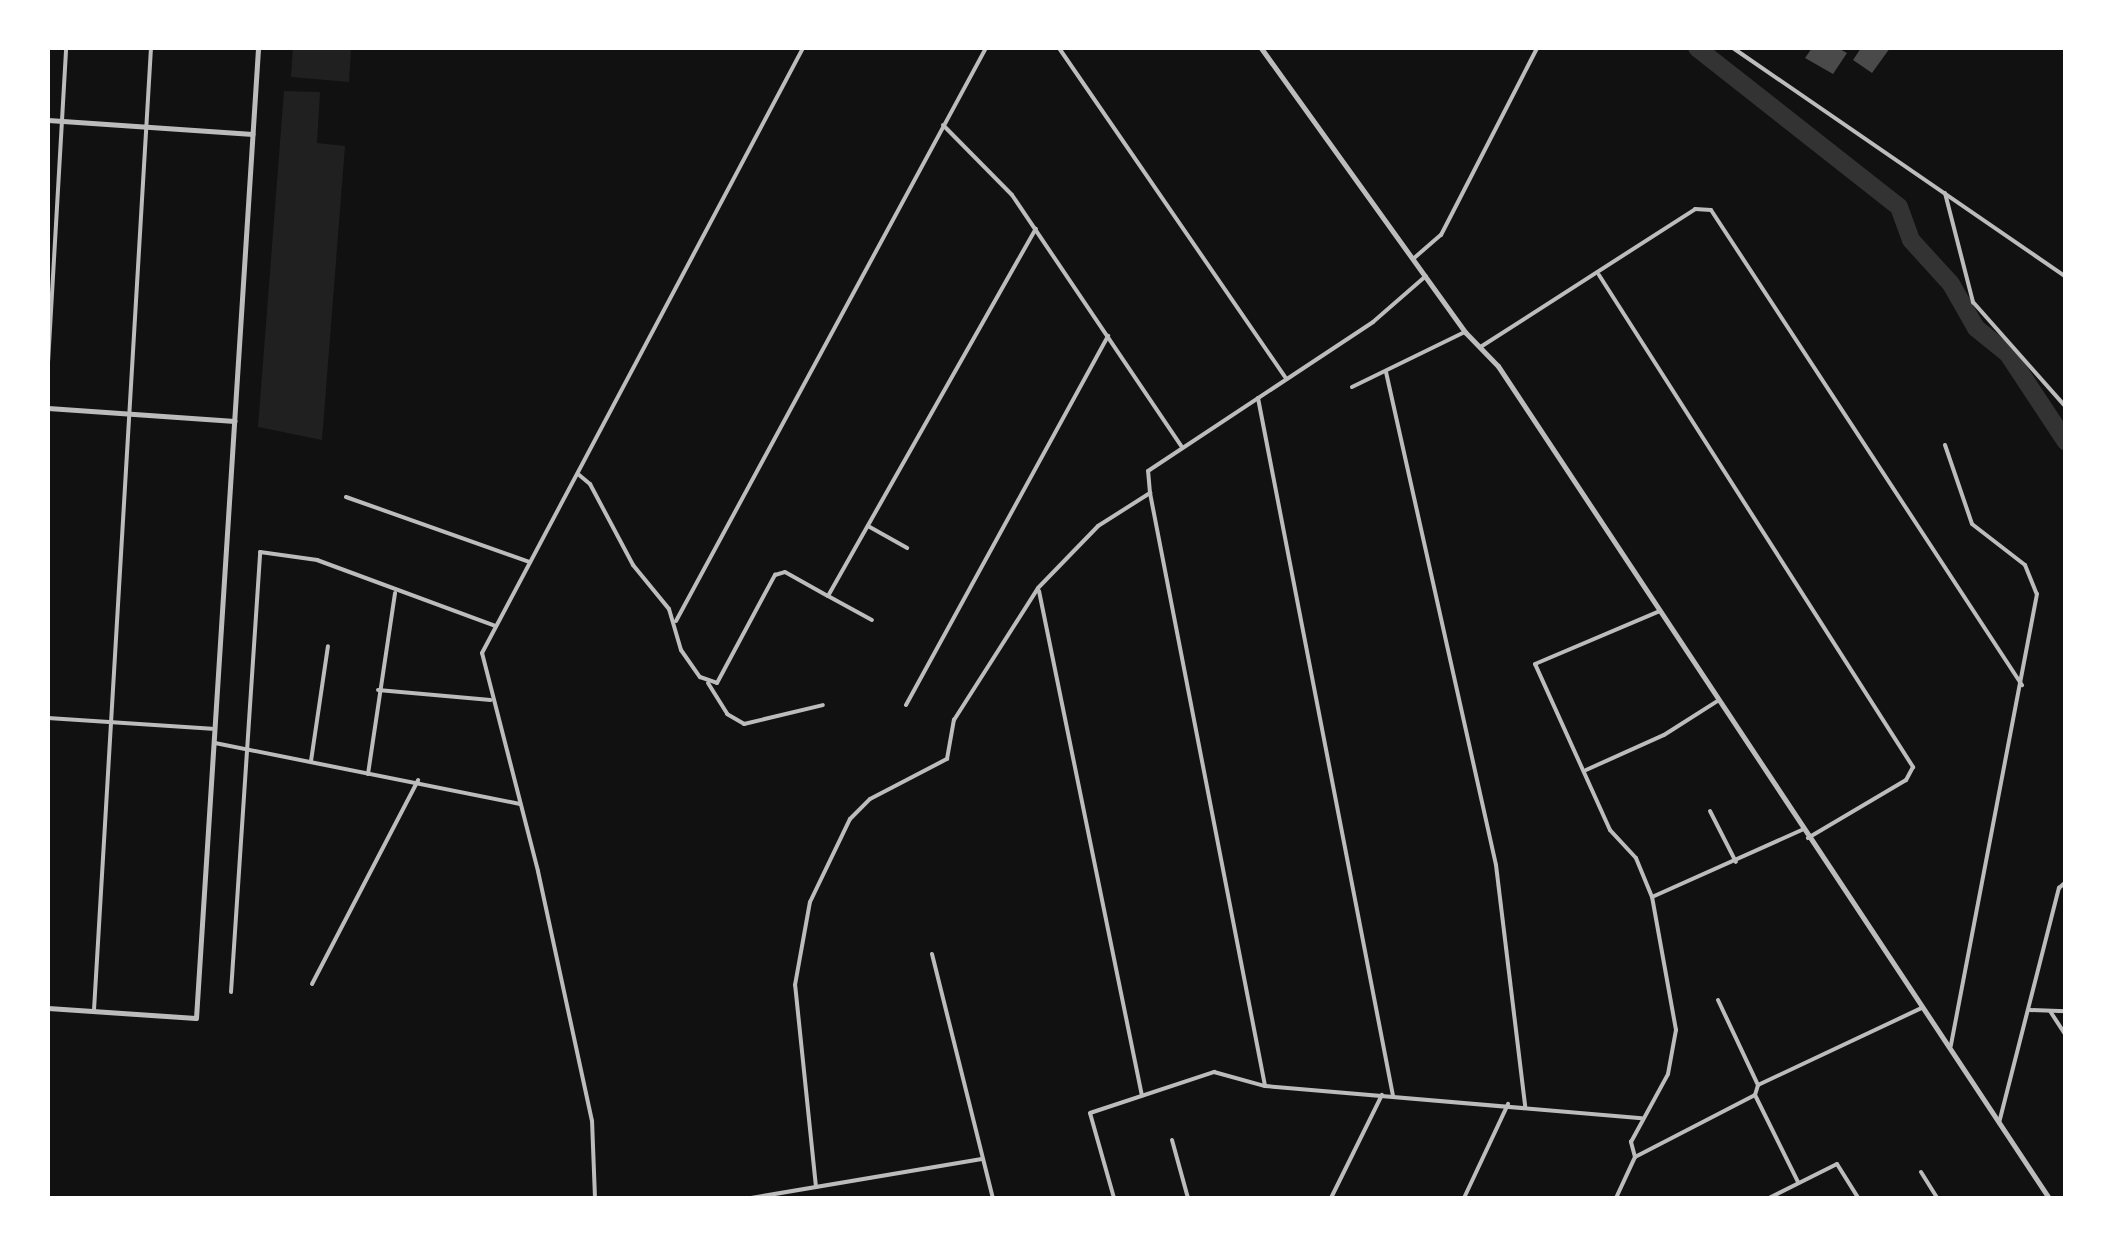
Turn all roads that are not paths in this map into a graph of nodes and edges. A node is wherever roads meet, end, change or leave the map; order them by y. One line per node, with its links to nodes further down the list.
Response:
1 (66, 48): 11 (street)
2 (151, 48): 12 (street)
3 (258, 48): 14 (street)
4 (803, 48): 35 (street)
5 (986, 48): 13 (street)
6 (1059, 48): 26 (street)
7 (1261, 48): 17 (street)
8 (1537, 48): 17 (street)
9 (1733, 48): 15 (street)
10 (48, 120): 11 (street)
11 (61, 120): 12 (street); 24 (street)
12 (146, 125): 14 (street); 31 (street)
13 (943, 126): 16 (street); 46 (street)
14 (253, 134): 32 (street)
15 (1944, 193): 20 (street); 29 (street)
16 (1036, 229): 22 (street); 38 (street)
17 (1414, 259): 19 (street)
18 (1599, 274): 23 (street); 50 (street); 68 (street)
19 (1426, 276): 21 (street); 26 (street)
20 (2066, 276)
21 (1465, 332): 23 (street); 25 (street)
22 (1108, 336): 34 (street); 55 (street)
23 (1482, 346): 44 (street)
24 (48, 363)
25 (1386, 372): 27 (street); 91 (street)
26 (1284, 377): 28 (street)
27 (1352, 388)
28 (1258, 397): 34 (street); 89 (street)
29 (2066, 406)
30 (48, 408): 31 (street)
31 (134, 414): 32 (street); 57 (street)
32 (236, 421): 58 (street)
33 (1945, 444): 50 (street)
34 (1182, 448): 36 (street)
35 (578, 474): 40 (street); 46 (street)
36 (1150, 493): 41 (street); 85 (street)
37 (346, 497): 40 (street)
38 (868, 526): 39 (street); 43 (street)
39 (907, 548)
40 (530, 562): 47 (street)
41 (1038, 588): 88 (street); 99 (street)
42 (395, 593): 47 (street); 51 (street); 60 (street)
43 (828, 596): 45 (street); 49 (street)
44 (1660, 610): 53 (street); 62 (street)
45 (872, 620)
46 (676, 622): 49 (street)
47 (495, 626): 52 (street)
48 (328, 646): 61 (street)
49 (708, 682): 54 (street)
50 (2022, 685): 83 (street)
51 (378, 690): 52 (street); 63 (street)
52 (491, 700): 65 (street)
53 (1719, 700): 62 (street); 67 (street)
54 (823, 705)
55 (906, 705)
56 (48, 718): 57 (street)
57 (112, 722): 58 (street); 78 (street)
58 (216, 729): 59 (street)
59 (214, 744): 60 (street); 78 (street)
60 (248, 750): 61 (street); 74 (street)
61 (311, 762): 63 (street)
62 (1586, 770): 71 (street)
63 (368, 774): 64 (street)
64 (418, 780): 65 (street); 73 (street)
65 (520, 804): 100 (street)
66 (1710, 811): 69 (street)
67 (1802, 830): 68 (street); 69 (street)
68 (1808, 838): 77 (street)
69 (1736, 862): 71 (street)
70 (2066, 882): 79 (street)
71 (1652, 896): 92 (street)
72 (932, 954): 96 (street)
73 (312, 984)
74 (231, 992)
75 (1718, 1000): 84 (street)
76 (48, 1008): 78 (street)
77 (1922, 1008): 83 (street); 84 (street)
78 (94, 1010)
79 (2028, 1010): 80 (street); 93 (street)
80 (2050, 1011): 81 (street); 82 (street)
81 (2066, 1011)
82 (2066, 1036)
83 (1950, 1050): 93 (street)
84 (1758, 1084): 86 (street)
85 (1265, 1086): 87 (street); 88 (street)
86 (1754, 1094): 95 (street); 98 (street)
87 (1382, 1095): 89 (street); 105 (street)
88 (1142, 1096): 103 (street)
89 (1393, 1096): 90 (street)
90 (1508, 1104): 91 (street); 106 (street)
91 (1525, 1106): 92 (street)
92 (1642, 1118): 95 (street)
93 (1999, 1123): 111 (street)
94 (1172, 1140): 104 (street)
95 (1635, 1157): 107 (street)
96 (982, 1158): 99 (street); 102 (street)
97 (1921, 1172): 110 (street)
98 (1798, 1182): 108 (street); 109 (street)
99 (816, 1187): 101 (street)
100 (595, 1198)
101 (752, 1198)
102 (993, 1198)
103 (1114, 1198)
104 (1188, 1198)
105 (1331, 1198)
106 (1464, 1198)
107 (1616, 1198)
108 (1770, 1198)
109 (1858, 1198)
110 (1936, 1198)
111 (2049, 1198)

